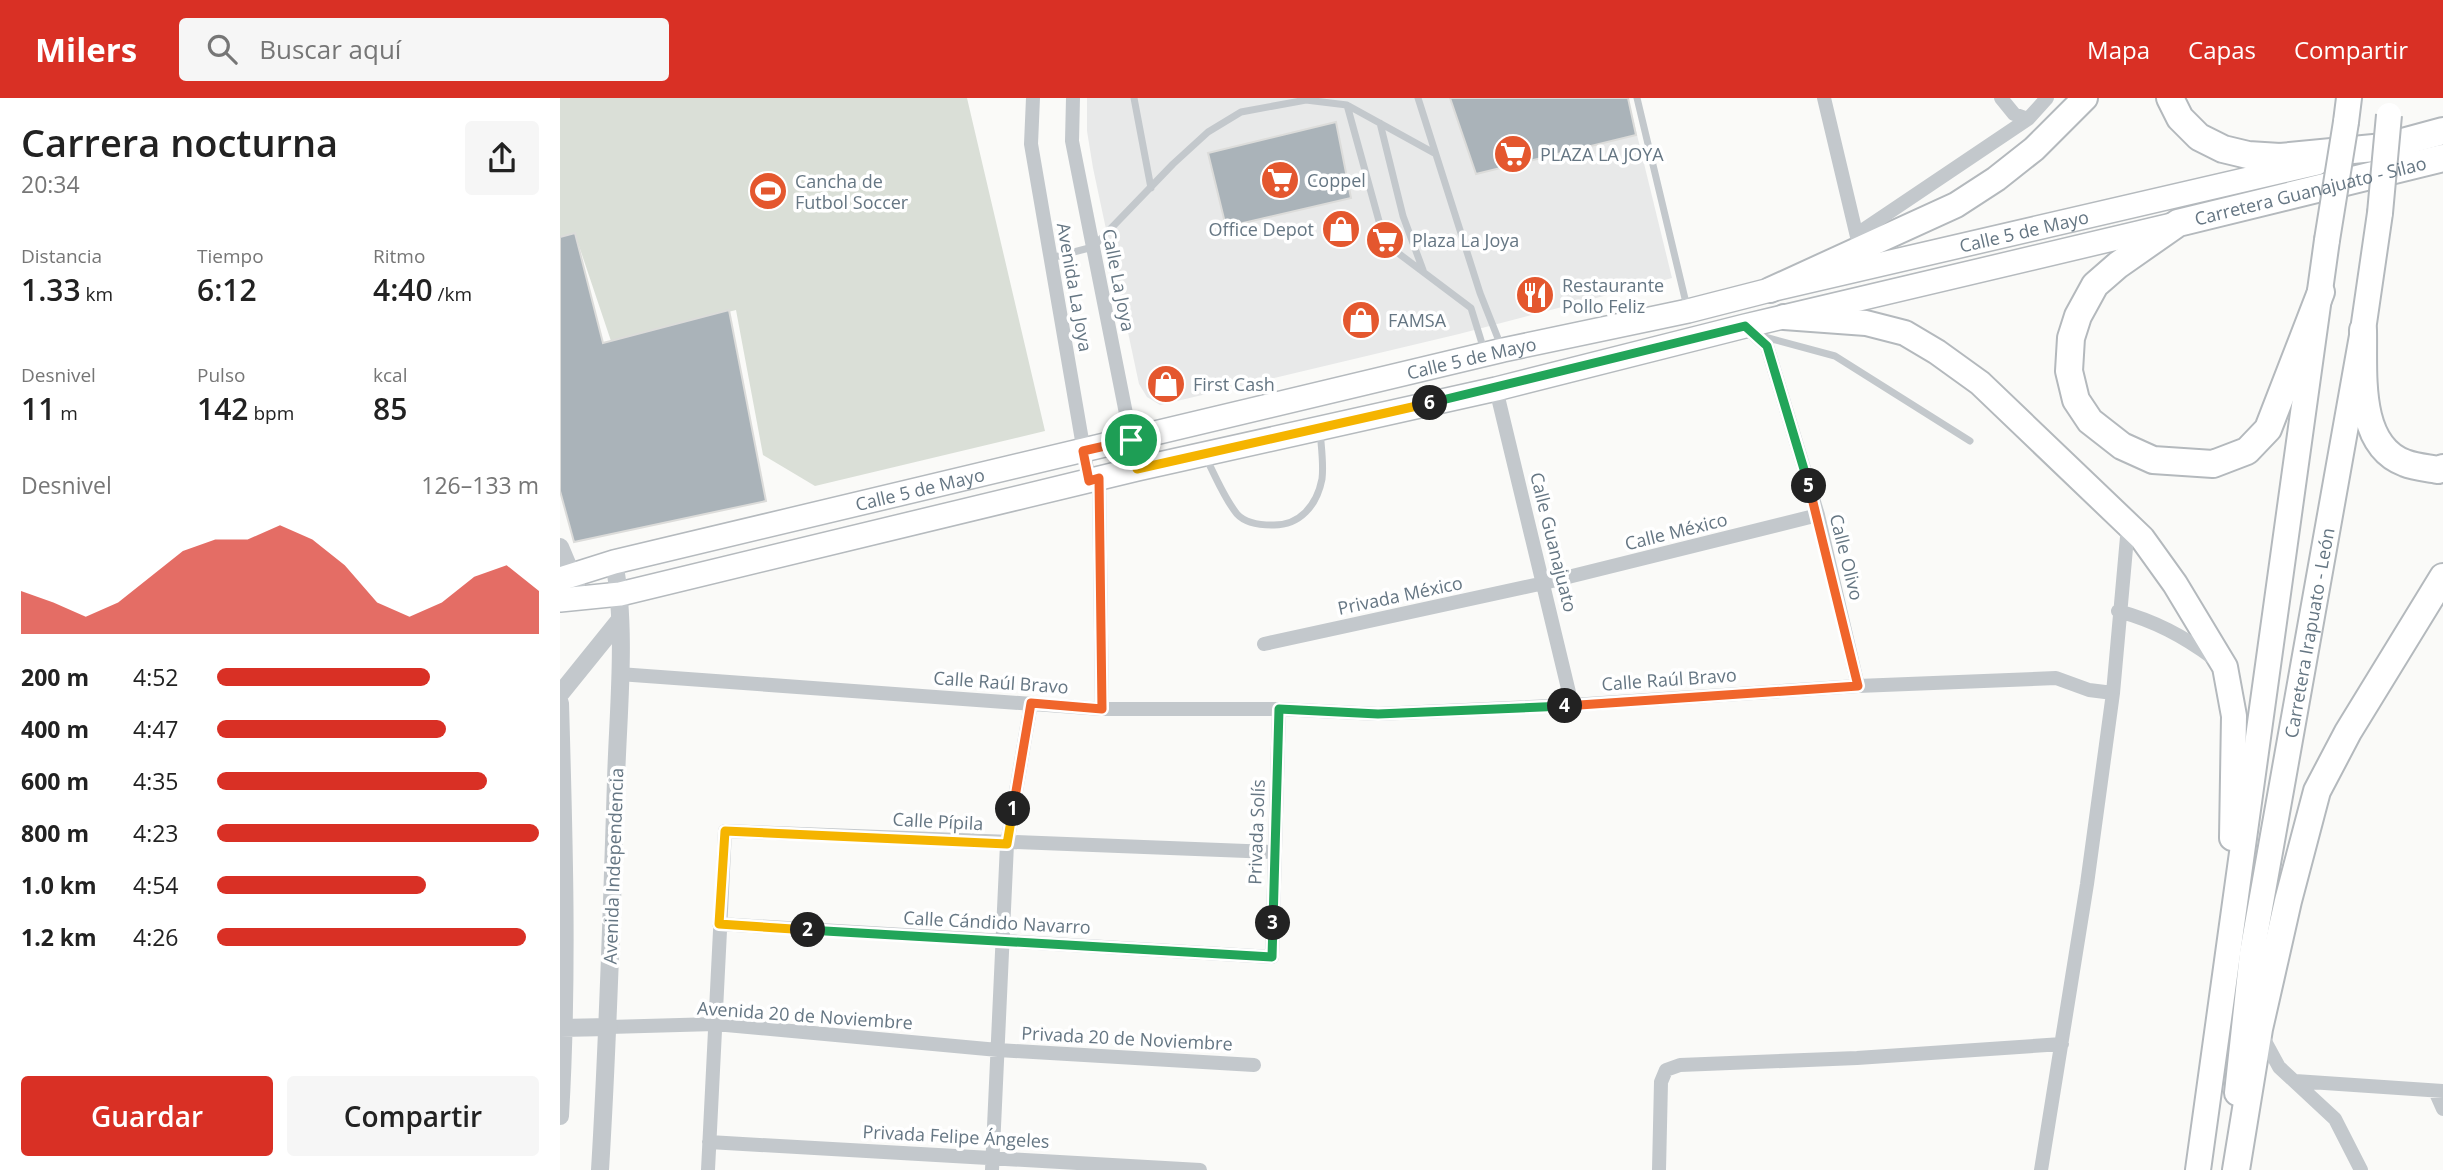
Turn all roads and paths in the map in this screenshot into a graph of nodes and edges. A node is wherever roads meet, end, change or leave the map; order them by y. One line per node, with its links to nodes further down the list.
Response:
1 (1033, 98): 24 (street, Avenida La Joya)
2 (1073, 98): 23 (street, Calle La Joya)
3 (1134, 98): 20 (lane)
4 (1418, 98): 18 (lane)
5 (1637, 98): 28 (lane)
6 (1824, 98): 22 (street)
7 (2001, 98): 14 (street)
8 (2047, 98): 14 (street)
9 (2085, 98): 22 (highway)
10 (2170, 98): 17 (highway, Carretera Guanajuato - Silao)
11 (1348, 105): 15 (lane); 20 (lane); 25 (lane)
12 (2389, 106): 30 (highway, Carretera Irapuato - León, bridge)
13 (2348, 110): 27 (highway, Carretera Irapuato - León, bridge)
14 (2028, 119): 22 (street)
15 (1380, 123): 18 (lane); 25 (lane)
16 (2443, 131): 17 (highway, Carretera Guanajuato - Silao)
17 (2384, 147): 26 (main road, Calle 5 de Mayo)
18 (1434, 153): 32 (lane)
19 (2443, 158): 21 (highway, Carretera Guanajuato - Silao)
20 (1151, 188): 23 (lane)
21 (2178, 223): 27 (highway); 29 (main road, Calle 5 de Mayo)
22 (1858, 242): 26 (highway)
23 (1093, 247): 24 (lane); 35 (street, Calle La Joya)
24 (1051, 258): 37 (street, Avenida La Joya)
25 (1423, 271): 32 (lane)
26 (1770, 290): 28 (main road, Calle 5 de Mayo)
27 (2321, 292): 68 (highway, Carretera Irapuato - León)
28 (1688, 311): 32 (main road, Calle 5 de Mayo)
29 (1784, 317): 31 (main road, Calle 5 de Mayo); 43 (highway)
30 (2363, 330): 39 (highway); 90 (highway, Carretera Irapuato - León)
31 (1751, 331): 33 (main road, Calle 5 de Mayo); 36 (lane); 42 (street, Calle Olivo)
32 (1494, 352): 35 (main road, Calle 5 de Mayo)
33 (1496, 389): 34 (main road, Calle 5 de Mayo); 48 (street, Calle Guanajuato)
34 (1320, 428): 38 (main road, Calle 5 de Mayo); 38 (lane)
35 (1131, 440): 37 (main road, Calle 5 de Mayo); 40 (street, Calle La Joya)
36 (1970, 441)
37 (1083, 451): 41 (street, Avenida La Joya); 45 (main road, Calle 5 de Mayo)
38 (1205, 454): 40 (main road, Calle 5 de Mayo)
39 (2443, 468)
40 (1137, 469): 41 (main road, Calle 5 de Mayo)
41 (1094, 480): 49 (main road, Calle 5 de Mayo); 62 (street)
42 (1818, 516): 48 (street, Calle México); 56 (street, Calle Olivo)
43 (2128, 526): 51 (street); 54 (highway)
44 (560, 547): 46 (street)
45 (614, 562): 46 (main road, Calle 5 de Mayo); 49 (street, Avenida Independencia)
46 (566, 577): 50 (street)
47 (2443, 577): 74 (highway)
48 (1544, 583): 53 (street, Privada México); 61 (street, Calle Guanajuato)
49 (620, 594): 50 (main road, Calle 5 de Mayo); 52 (street, Avenida Independencia)
50 (570, 599)
51 (2119, 611): 54 (street); 57 (street)
52 (619, 621): 55 (street, Avenida Independencia); 58 (street)
53 (1264, 644)
54 (2225, 667): 68 (highway)
55 (619, 674): 60 (street, Calle Raúl Bravo); 73 (street, Avenida Independencia)
56 (1858, 686): 57 (street, Calle Raúl Bravo); 61 (street, Calle Raúl Bravo)
57 (2113, 693): 75 (street)
58 (560, 694)
59 (560, 703): 66 (street)
60 (1031, 703): 62 (street, Calle Raúl Bravo); 64 (street)
61 (1572, 705): 63 (street, Calle Raúl Bravo)
62 (1102, 709): 63 (street, Calle Raúl Bravo)
63 (1279, 709): 65 (street, Privada Solís)
64 (1007, 844): 65 (street, Calle Pípila); 67 (street, Calle Pípila); 69 (street)
65 (1275, 852): 70 (street, Privada Solís)
66 (562, 860): 72 (street)
67 (719, 924): 69 (street, Calle Cándido Navarro); 71 (street)
68 (2232, 934): 89 (highway, Carretera Irapuato - León)
69 (1002, 942): 70 (street, Calle Cándido Navarro); 76 (street)
70 (1272, 957)
71 (715, 1024): 73 (street, Avenida 20 de Noviembre); 76 (street, Avenida 20 de Noviembre); 82 (street)
72 (562, 1027): 73 (street); 81 (street)
73 (609, 1027): 84 (street, Avenida Independencia)
74 (2259, 1030): 78 (street); 91 (highway)
75 (2062, 1044): 87 (street); 88 (street)
76 (998, 1050): 77 (street, Privada 20 de Noviembre); 83 (street)
77 (1254, 1065)
78 (2295, 1081): 79 (street); 92 (street)
79 (2439, 1091): 80 (street)
80 (2443, 1109)
81 (560, 1116)
82 (709, 1142): 83 (street, Privada Felipe Ángeles); 85 (street)
83 (992, 1164): 86 (street, Privada Felipe Ángeles)
84 (600, 1170)
85 (708, 1170)
86 (1200, 1170)
87 (1659, 1170)
88 (2041, 1170)
89 (2197, 1170)
90 (2229, 1170)
91 (2236, 1170)
92 (2361, 1170)

